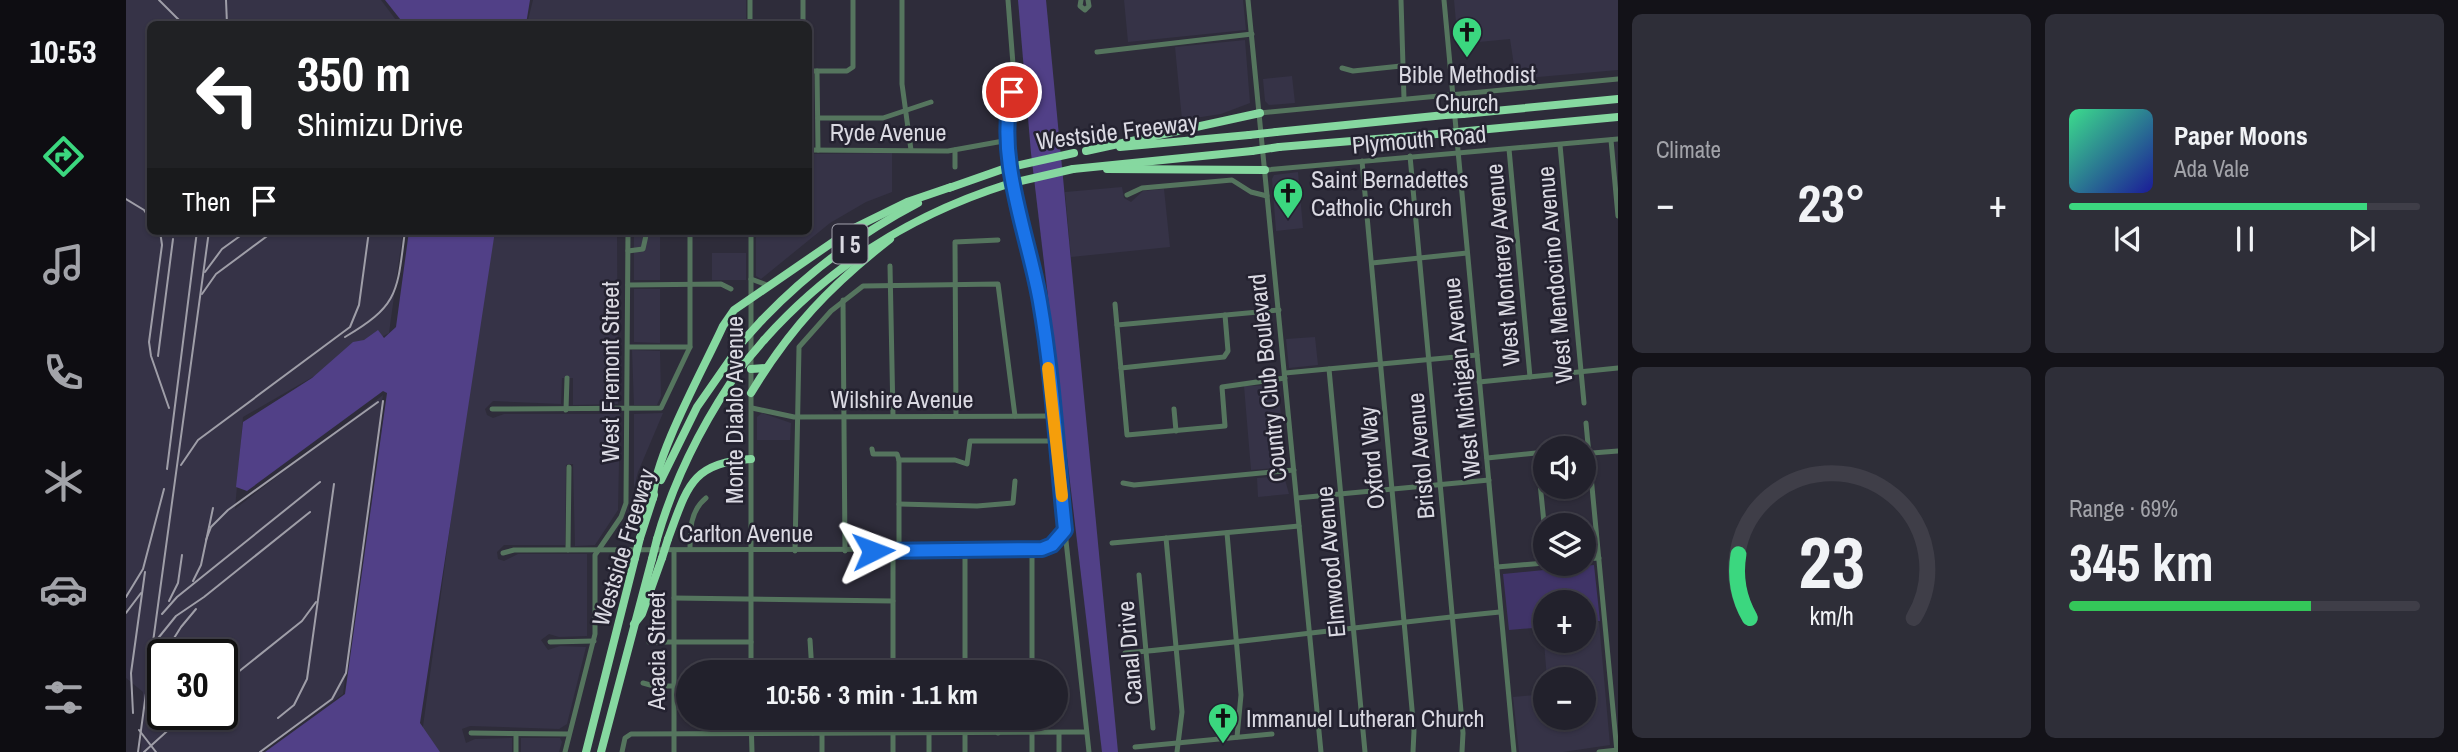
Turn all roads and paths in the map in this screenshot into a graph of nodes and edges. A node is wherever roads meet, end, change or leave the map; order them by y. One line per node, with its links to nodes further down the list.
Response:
1 (750, 0): 12 (street)
2 (803, 0): 13 (street)
3 (853, 0): 19 (street)
4 (902, 0): 25 (street)
5 (1008, 0): 29 (street)
6 (1081, 0): 7 (street)
7 (1088, 0)
8 (1249, 0): 9 (street); 14 (street, Country Club Boulevard)
9 (1257, 0)
10 (1401, 0): 16 (street)
11 (1444, 0): 21 (street, West Michigan Avenue)
12 (750, 21)
13 (803, 21)
14 (1252, 34): 15 (street); 26 (street, Country Club Boulevard)
15 (1097, 52)
16 (1401, 66): 17 (street); 22 (street)
17 (1342, 68)
18 (812, 71): 19 (street)
19 (817, 71): 28 (street)
20 (1618, 79): 21 (street)
21 (1453, 94): 22 (street); 38 (street, West Michigan Avenue)
22 (1404, 99): 26 (street)
23 (1618, 99): 37 (highway, Westside Freeway / I 5, bridge)
24 (931, 102): 25 (street)
25 (906, 109): 28 (street); 35 (street)
26 (1260, 113): 37 (highway); 43 (street, Country Club Boulevard)
27 (1618, 117): 42 (highway, Westside Freeway / I 5, bridge)
28 (818, 118): 34 (street)
29 (1009, 140): 36 (street, Ryde Avenue); 94 (street)
30 (1615, 140): 31 (street, Plymouth Road); 47 (street)
31 (1560, 145): 32 (street, Plymouth Road); 82 (street, West Mendocino Avenue)
32 (1509, 149): 38 (street, Plymouth Road); 84 (street, West Monterey Avenue)
33 (812, 150): 34 (street, Ryde Avenue)
34 (818, 150): 35 (street, Ryde Avenue)
35 (911, 150): 36 (street, Ryde Avenue)
36 (955, 150): 41 (street)
37 (1086, 151): 44 (highway, Westside Freeway / I 5, bridge)
38 (1458, 153): 39 (street, Plymouth Road); 55 (street, West Michigan Avenue)
39 (1410, 156): 40 (street, Plymouth Road); 56 (street, Bristol Avenue)
40 (1362, 161): 43 (street, Plymouth Road); 57 (street, Oxford Way)
41 (955, 167)
42 (1093, 168): 43 (highway); 48 (highway, Westside Freeway / I 5, bridge)
43 (1265, 170): 46 (street, Country Club Boulevard)
44 (951, 187): 64 (highway); 119 (highway, Westside Freeway / I 5, bridge)
45 (1127, 195): 46 (street)
46 (1268, 196): 69 (street, Country Club Boulevard)
47 (1618, 216)
48 (912, 223): 77 (highway, Westside Freeway / I 5, bridge); 78 (highway)
49 (628, 235): 54 (street, West Fremont Street)
50 (646, 235): 54 (street)
51 (690, 235): 63 (street)
52 (751, 235): 59 (street, Monte Diablo Avenue)
53 (998, 240): 61 (street)
54 (628, 251): 62 (street, West Fremont Street)
55 (1467, 253): 56 (street); 74 (street, West Michigan Avenue)
56 (1420, 258): 57 (street); 75 (street, Bristol Avenue)
57 (1372, 262): 76 (street, Oxford Way)
58 (890, 266): 60 (street)
59 (751, 279): 64 (street); 66 (street, Monte Diablo Avenue)
60 (892, 284): 61 (street); 67 (street); 96 (street)
61 (956, 284): 97 (street); 98 (street)
62 (628, 285): 63 (street); 72 (street, West Fremont Street)
63 (690, 285): 65 (street); 73 (street)
64 (767, 285): 66 (highway)
65 (731, 289)
66 (751, 295): 77 (street, Monte Diablo Avenue); 119 (highway)
67 (843, 300): 95 (street); 99 (street)
68 (1115, 304): 71 (street)
69 (1279, 310): 70 (street); 83 (street, Country Club Boulevard)
70 (1225, 315): 71 (street); 79 (street)
71 (1117, 325): 79 (street)
72 (628, 347): 73 (street); 93 (street, West Fremont Street)
73 (690, 347): 93 (street)
74 (1477, 355): 75 (street); 86 (street, West Michigan Avenue)
75 (1428, 360): 76 (street); 116 (street, Bristol Avenue)
76 (1380, 365): 81 (street); 117 (street, Oxford Way)
77 (747, 367): 78 (highway); 87 (street, Monte Diablo Avenue); 152 (highway, Westside Freeway / I 5, bridge)
78 (766, 368): 87 (highway)
79 (1121, 368): 101 (street)
80 (1618, 368): 82 (street)
81 (1329, 369): 83 (street); 118 (street, Elmwood Avenue)
82 (1581, 372): 84 (street); 88 (street, West Mendocino Avenue)
83 (1285, 376): 101 (street); 112 (street, Country Club Boulevard)
84 (1530, 377): 86 (street)
85 (567, 378): 92 (street)
86 (1479, 382): 108 (street, West Michigan Avenue)
87 (751, 393): 89 (street, Monte Diablo Avenue)
88 (1584, 403)
89 (752, 408): 99 (street, Wilshire Avenue); 109 (street, Monte Diablo Avenue)
90 (492, 409): 92 (street)
91 (1174, 409): 101 (street)
92 (566, 410): 93 (street)
93 (628, 410): 131 (street, West Fremont Street)
94 (1053, 415): 98 (street, Wilshire Avenue); 103 (street)
95 (844, 416): 96 (street, Wilshire Avenue); 99 (street, Wilshire Avenue); 138 (street)
96 (893, 416): 97 (street, Wilshire Avenue)
97 (956, 416): 98 (street, Wilshire Avenue)
98 (1015, 416)
99 (798, 417): 137 (street)
100 (1586, 423): 102 (street)
101 (1177, 430)
102 (1586, 436)
103 (1056, 441): 110 (street); 125 (street)
104 (872, 449): 110 (street)
105 (1596, 450): 106 (street)
106 (1618, 451)
107 (1533, 453): 108 (street)
108 (1487, 458): 113 (street, West Michigan Avenue)
109 (751, 460): 133 (street, Monte Diablo Avenue); 152 (highway, bridge)
110 (899, 460): 123 (street)
111 (569, 467): 130 (street)
112 (1294, 471): 115 (street); 121 (street, Country Club Boulevard)
113 (1489, 480): 116 (street); 143 (street, West Michigan Avenue)
114 (1015, 481): 123 (street)
115 (1123, 483)
116 (1440, 485): 117 (street); 149 (street, Bristol Avenue)
117 (1392, 489): 118 (street); 150 (street, Oxford Way)
118 (1341, 494): 121 (street); 151 (street, Elmwood Avenue)
119 (653, 498): 193 (highway, Westside Freeway / I 5, bridge)
120 (706, 498): 129 (street)
121 (1297, 498): 124 (street, Country Club Boulevard)
122 (1592, 499): 141 (street)
123 (899, 504): 134 (street)
124 (1299, 526): 126 (street); 153 (street, Country Club Boulevard)
125 (1065, 530): 136 (street, Carlton Avenue); 172 (street)
126 (1227, 533): 127 (street); 160 (street)
127 (1166, 538): 128 (street); 161 (street)
128 (1112, 544)
129 (691, 549): 132 (street, Carlton Avenue); 133 (street, Carlton Avenue)
130 (568, 550): 131 (street, Carlton Avenue); 139 (street, Carlton Avenue)
131 (597, 550): 132 (street, Carlton Avenue); 155 (street)
132 (674, 550): 145 (street, Acacia Street)
133 (751, 550): 137 (street, Carlton Avenue); 146 (street, Monte Diablo Avenue)
134 (896, 550): 135 (street, Carlton Avenue); 138 (street, Carlton Avenue); 147 (street)
135 (965, 550): 136 (street, Carlton Avenue); 167 (street)
136 (1032, 550): 168 (street)
137 (795, 551): 138 (street, Carlton Avenue)
138 (845, 551)
139 (503, 553)
140 (1596, 558): 141 (street)
141 (1599, 558): 190 (street)
142 (1533, 564): 143 (street)
143 (1497, 567): 148 (street, West Michigan Avenue)
144 (1139, 575): 162 (street, Canal Drive)
145 (674, 598): 146 (street); 158 (street, Acacia Street)
146 (751, 600): 147 (street); 159 (street, Monte Diablo Avenue)
147 (893, 601): 166 (street)
148 (1500, 612): 149 (street); 210 (street, West Michigan Avenue)
149 (1453, 616): 150 (street); 209 (street, Bristol Avenue)
150 (1404, 621): 151 (street); 208 (street, Oxford Way)
151 (1353, 626): 153 (street); 207 (street, Elmwood Avenue)
152 (632, 627): 194 (highway, Westside Freeway / I 5)
153 (1310, 635): 160 (street); 206 (street, Country Club Boulevard)
154 (810, 640): 165 (street)
155 (594, 641): 156 (street); 184 (street)
156 (550, 642)
157 (649, 642): 158 (street)
158 (674, 642): 159 (street); 170 (street, Acacia Street)
159 (751, 642): 164 (street, Monte Diablo Avenue)
160 (1237, 643): 161 (street); 187 (street)
161 (1176, 648): 162 (street); 188 (street)
162 (1146, 651): 163 (street); 171 (street, Canal Drive)
163 (1125, 653)
164 (751, 660)
165 (811, 660)
166 (893, 660)
167 (965, 660)
168 (1032, 660)
169 (643, 683): 170 (street)
170 (674, 686): 185 (street, Acacia Street)
171 (1153, 728)
172 (1087, 732): 182 (street); 204 (street)
173 (471, 733): 183 (street)
174 (751, 733): 175 (street); 185 (street); 197 (street)
175 (813, 733): 176 (street)
176 (822, 733): 177 (street); 198 (street)
177 (893, 733): 178 (street); 199 (street)
178 (929, 733): 179 (street); 200 (street)
179 (965, 733): 180 (street); 201 (street)
180 (998, 733): 181 (street)
181 (1032, 733): 182 (street); 202 (street)
182 (1059, 733): 203 (street)
183 (516, 734): 184 (street); 191 (street)
184 (569, 734): 192 (street)
185 (674, 734): 195 (street); 196 (street, Acacia Street)
186 (1272, 734): 187 (street)
187 (1237, 737): 188 (street)
188 (1179, 742): 189 (street); 205 (street)
189 (1135, 747)
190 (1617, 751): 211 (street)
191 (516, 752)
192 (565, 752)
193 (586, 752)
194 (601, 752)
195 (622, 752)
196 (674, 752)
197 (752, 752)
198 (822, 752)
199 (893, 752)
200 (929, 752)
201 (965, 752)
202 (1032, 752)
203 (1059, 752)
204 (1089, 752)
205 (1177, 752)
206 (1321, 752)
207 (1366, 752)
208 (1413, 752)
209 (1462, 752)
210 (1514, 752)
211 (1599, 752)

